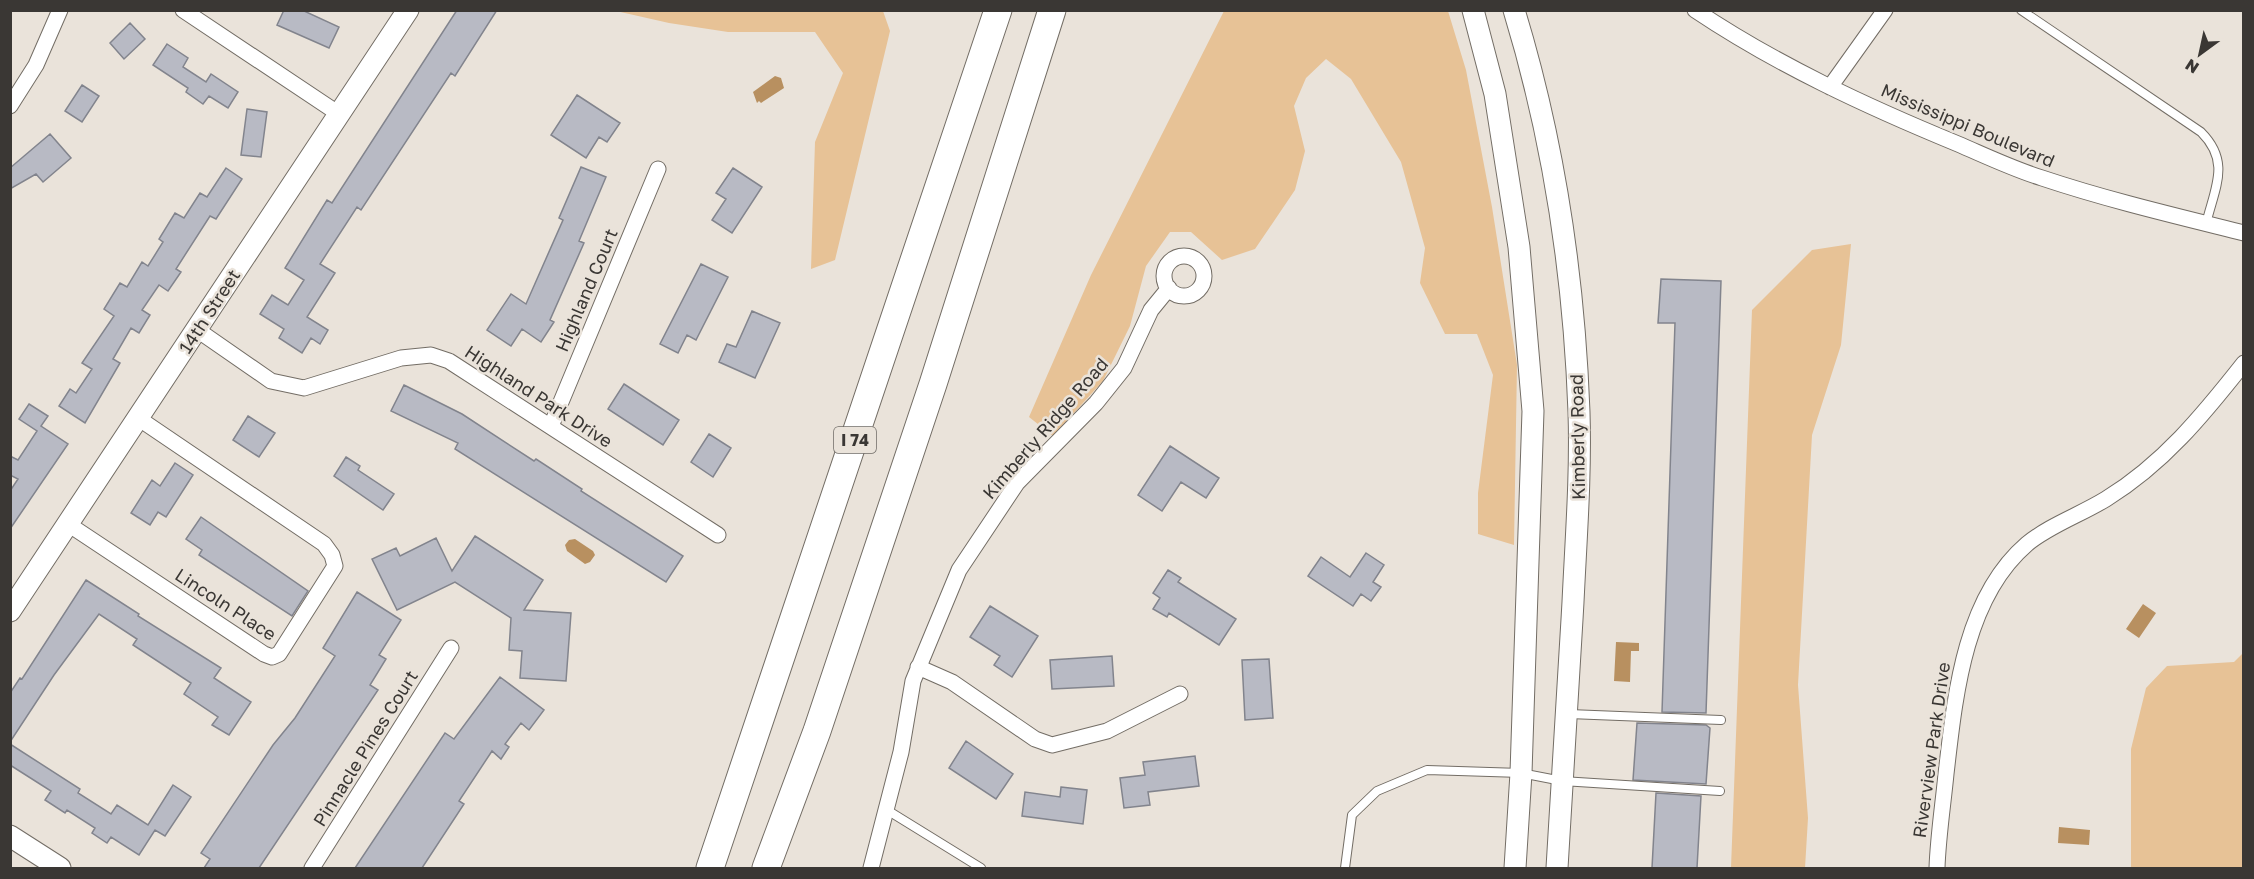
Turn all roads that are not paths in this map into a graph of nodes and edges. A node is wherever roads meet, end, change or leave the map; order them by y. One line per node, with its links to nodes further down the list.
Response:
1 (60, 10): 12 (street)
2 (183, 10): 13 (street)
3 (408, 10): 13 (main road, 14th Street)
4 (998, 10): 37 (highway, I 74)
5 (1052, 10): 38 (highway)
6 (1473, 10): 30 (main road)
7 (1514, 10): 28 (main road, Kimberly Road)
8 (1695, 10): 11 (street, Mississippi Boulevard)
9 (1885, 10): 11 (street)
10 (2021, 10): 15 (lane)
11 (1830, 87): 15 (street, Mississippi Boulevard)
12 (10, 106)
13 (339, 114): 18 (main road, 14th Street)
14 (658, 169): 21 (street, Highland Court)
15 (2206, 224): 16 (street, Mississippi Boulevard)
16 (2244, 233)
17 (1169, 288): 26 (street, Kimberly Ridge Road)
18 (196, 329): 20 (main road, 14th Street); 21 (street, Highland Park Drive)
19 (2244, 363): 44 (street, Riverview Park Drive)
20 (138, 418): 22 (main road, 14th Street); 22 (street, Lincoln Place)
21 (551, 426): 23 (street, Highland Park Drive)
22 (69, 524): 24 (main road, 14th Street)
23 (718, 535)
24 (10, 611)
25 (451, 648): 36 (street, Pinnacle Pines Court)
26 (918, 668): 27 (street); 33 (street, Kimberly Ridge Road)
27 (1180, 694)
28 (1566, 714): 29 (lane); 31 (main road, Kimberly Road)
29 (1720, 720)
30 (1521, 772): 31 (lane); 41 (lane); 42 (main road)
31 (1562, 781): 32 (lane); 43 (main road, Kimberly Road)
32 (1720, 791)
33 (887, 810): 39 (street, Kimberly Ridge Road); 40 (lane)
34 (10, 836): 35 (main road)
35 (60, 868)
36 (312, 868)
37 (710, 868)
38 (766, 868)
39 (872, 868)
40 (981, 868)
41 (1345, 868)
42 (1515, 868)
43 (1557, 868)
44 (1937, 868)

